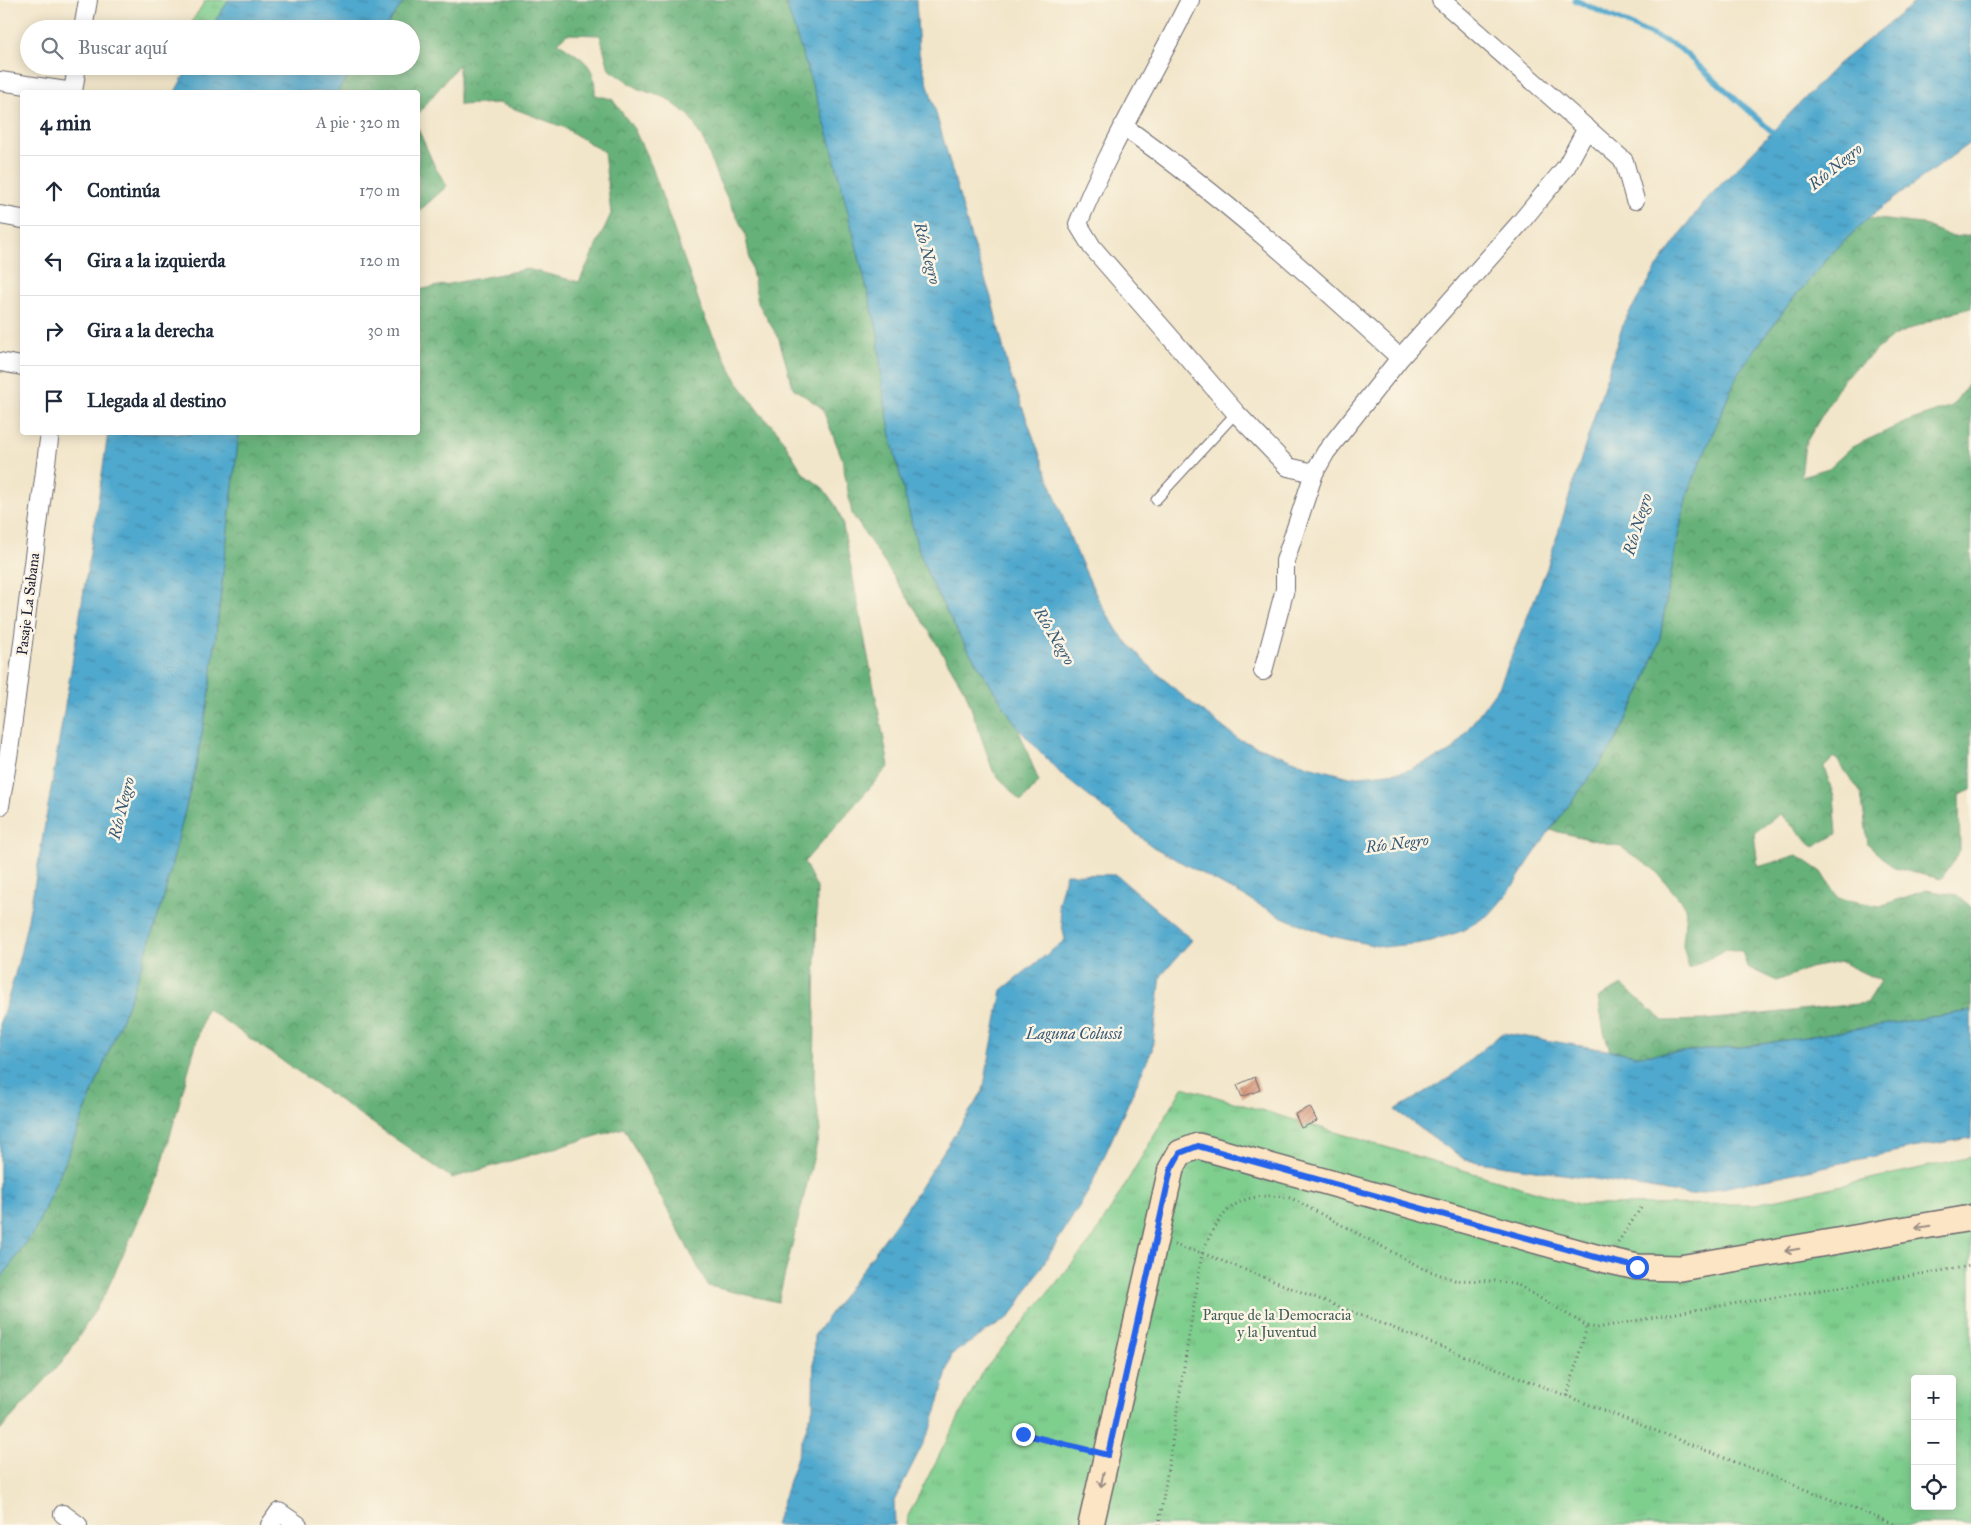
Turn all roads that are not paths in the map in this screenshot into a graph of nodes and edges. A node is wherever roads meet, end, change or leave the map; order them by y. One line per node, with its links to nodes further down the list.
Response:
1 (88, 0): 4 (street)
2 (1190, 0): 9 (street)
3 (1441, 0): 10 (street)
4 (85, 20)
5 (76, 75): 8 (street)
6 (0, 81): 7 (street)
7 (60, 90)
8 (73, 90)
9 (1122, 126): 14 (street); 17 (street)
10 (1587, 128): 11 (street); 14 (street)
11 (1635, 200)
12 (0, 215): 13 (street)
13 (20, 219)
14 (1400, 358): 19 (street)
15 (0, 362): 16 (street)
16 (20, 366)
17 (1236, 413): 19 (street); 20 (lane)
18 (50, 435): 22 (street, Pasaje La Sabana)
19 (1314, 473): 21 (street)
20 (1156, 500)
21 (1263, 672)
22 (5, 750): 23 (street, Pasaje La Sabana)
23 (0, 806)
24 (1971, 1218): 29 (street, one-way to 29)
25 (63, 1514): 27 (street)
26 (275, 1519): 28 (street)
27 (78, 1525)
28 (298, 1525)
29 (1091, 1525)

